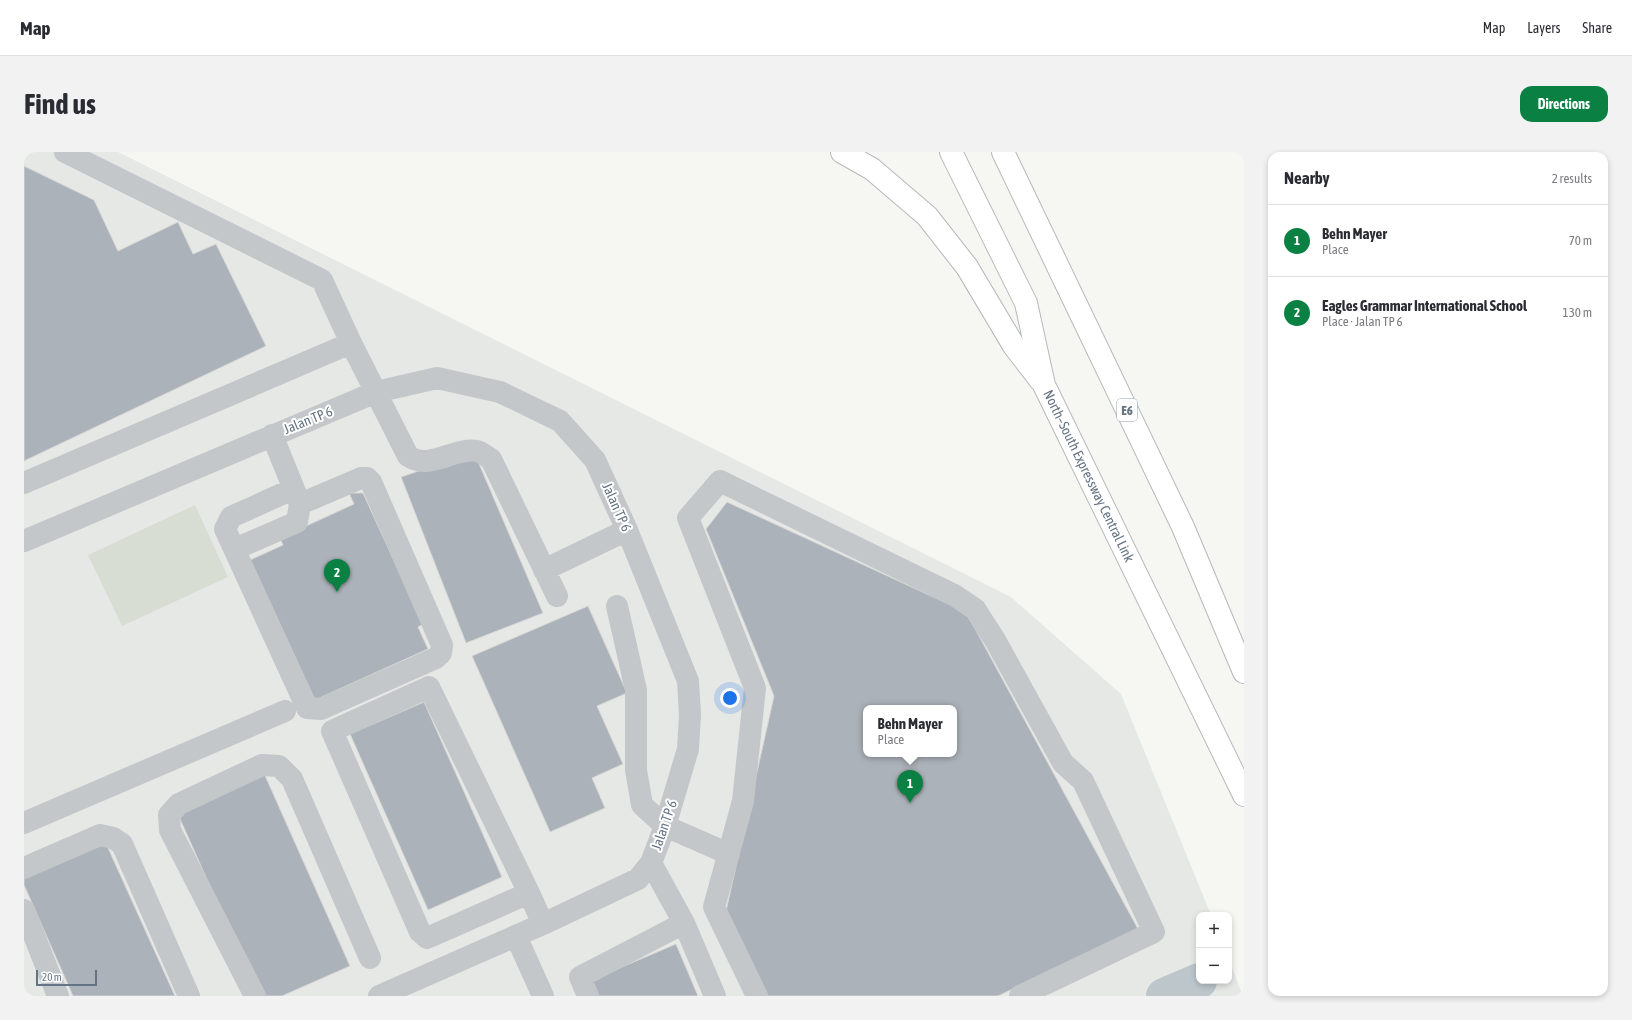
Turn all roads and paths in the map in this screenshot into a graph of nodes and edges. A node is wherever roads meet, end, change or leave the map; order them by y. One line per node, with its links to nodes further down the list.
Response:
1 (65, 152): 5 (street)
2 (842, 152): 6 (highway)
3 (951, 152): 6 (highway, North–South Expressway Central Link)
4 (1003, 152): 17 (highway, E6)
5 (351, 343): 7 (street); 9 (street)
6 (1044, 385): 19 (highway, North–South Expressway Central Link)
7 (376, 392): 8 (street, Jalan TP 6); 11 (street, Jalan TP 6); 14 (street)
8 (272, 435): 10 (street); 12 (street, Jalan TP 6)
9 (24, 483)
10 (297, 496): 13 (street); 13 (street); 13 (street)
11 (627, 530): 14 (street); 21 (street, Jalan TP 6)
12 (24, 541)
13 (235, 549)
14 (544, 570): 15 (street)
15 (556, 596)
16 (617, 606): 21 (street)
17 (1244, 672)
18 (285, 711): 20 (street)
19 (1244, 795)
20 (24, 823)
21 (665, 826): 22 (street); 23 (street, Jalan TP 6)
22 (729, 854): 38 (street); 39 (street)
23 (651, 863): 27 (street); 28 (street, Jalan TP 6)
24 (24, 868): 33 (street)
25 (529, 893): 25 (street); 28 (street)
26 (24, 910): 32 (street)
27 (684, 923): 36 (street); 37 (street)
28 (543, 924): 29 (street, Jalan TP 6)
29 (516, 936): 31 (street); 35 (street, Jalan TP 6)
30 (370, 958): 34 (street)
31 (539, 995)
32 (58, 996)
33 (189, 996)
34 (255, 996)
35 (379, 996)
36 (588, 996)
37 (714, 996)
38 (757, 996)
39 (1020, 996)

